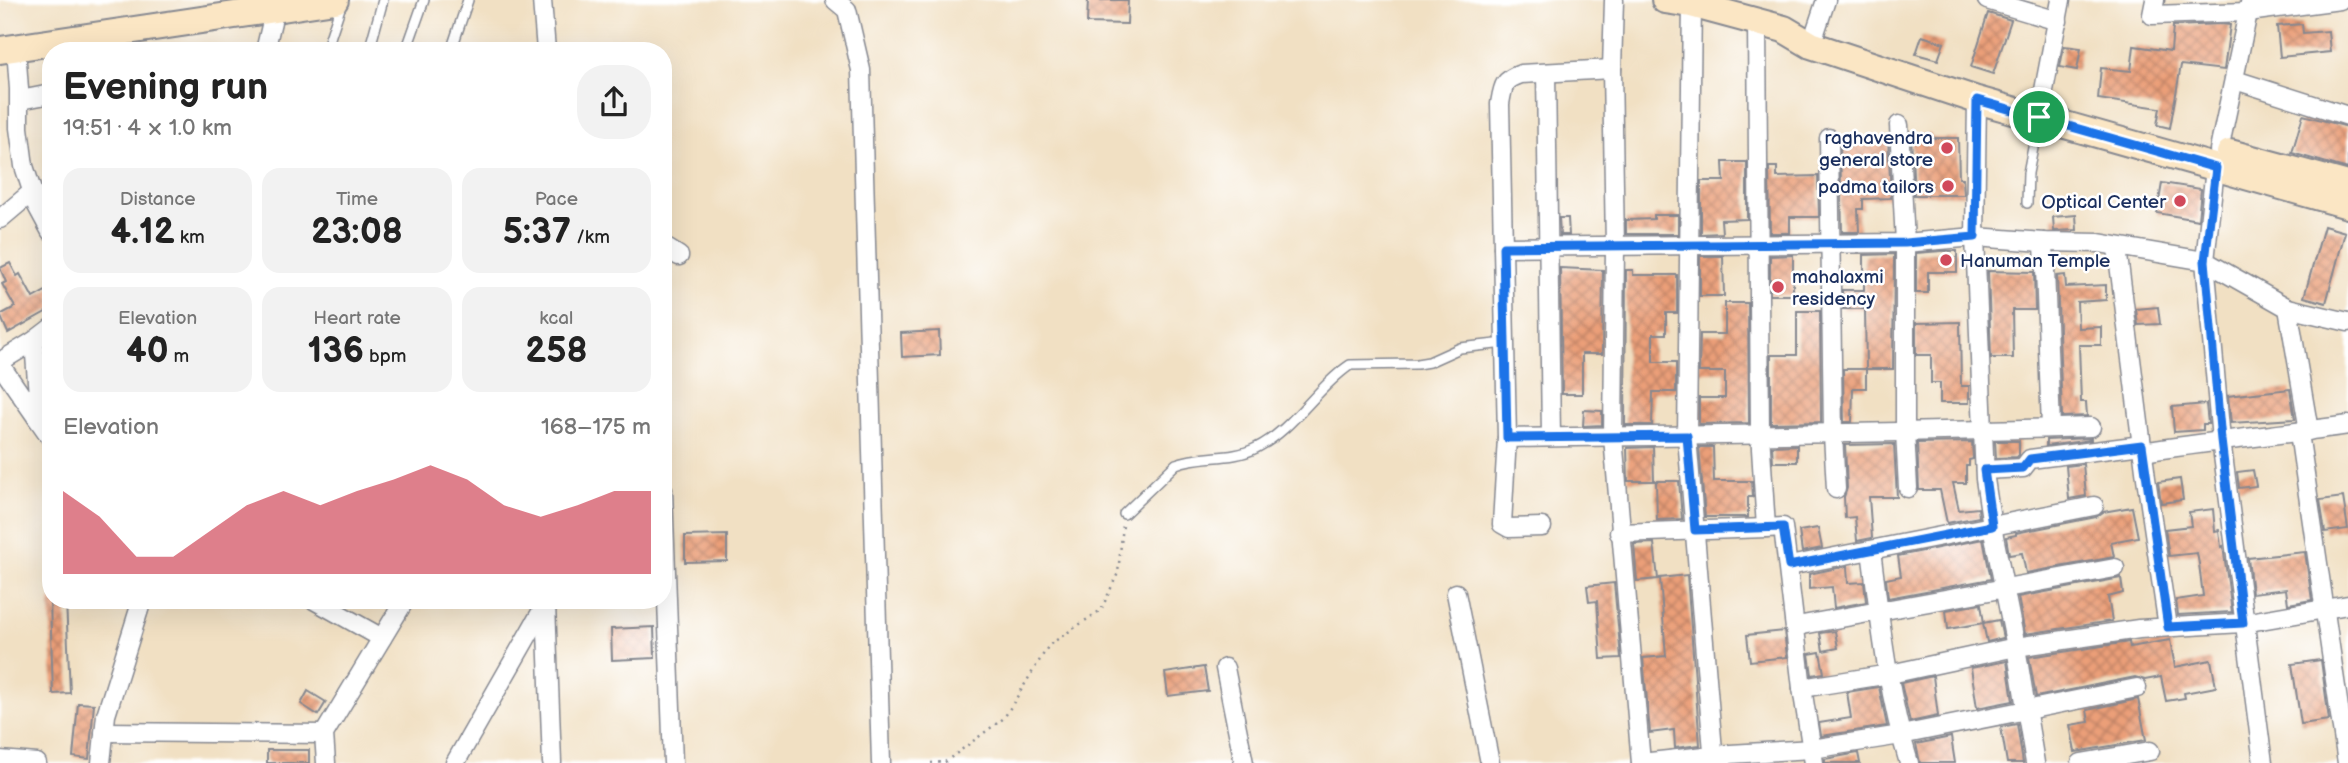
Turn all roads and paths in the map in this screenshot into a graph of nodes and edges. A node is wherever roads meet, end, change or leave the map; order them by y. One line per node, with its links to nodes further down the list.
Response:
1 (335, 0): 17 (street)
2 (342, 0): 23 (lane)
3 (383, 0): 24 (lane)
4 (424, 0): 25 (lane)
5 (468, 0): 26 (lane)
6 (542, 0): 27 (street)
7 (835, 0): 126 (street)
8 (1614, 0): 30 (street)
9 (1665, 0): 15 (street)
10 (1826, 0): 20 (street)
11 (1987, 0): 18 (street)
12 (2061, 0): 18 (street)
13 (2155, 0): 16 (street)
14 (2340, 0): 16 (street)
15 (1692, 2): 19 (street); 52 (street)
16 (2249, 6): 32 (street)
17 (263, 7): 21 (street); 22 (street)
18 (2058, 21): 36 (street)
19 (1758, 22): 20 (street); 50 (street)
20 (1814, 38): 35 (street); 36 (street)
21 (50, 42)
22 (265, 42)
23 (329, 42)
24 (371, 42)
25 (409, 42)
26 (454, 42)
27 (545, 42)
28 (42, 43): 29 (street)
29 (8, 49): 34 (street)
30 (1612, 69): 31 (street); 55 (street)
31 (1546, 73): 53 (street); 54 (street)
32 (2235, 80): 37 (street); 40 (street)
33 (42, 96): 34 (street)
34 (20, 100): 42 (street)
35 (1977, 100): 36 (street); 47 (street)
36 (2040, 109): 40 (street); 43 (lane)
37 (2348, 116)
38 (1899, 125): 49 (street)
39 (1829, 138): 51 (street)
40 (2218, 159): 41 (street); 44 (street); 57 (street)
41 (2348, 185)
42 (32, 192): 45 (street); 46 (street)
43 (2027, 203)
44 (2348, 205)
45 (42, 213)
46 (0, 219)
47 (1975, 237): 48 (street); 49 (street); 68 (street)
48 (2044, 242): 56 (street); 67 (street)
49 (1905, 243): 51 (street); 69 (street)
50 (1760, 244): 51 (street); 52 (street); 71 (street)
51 (1831, 244): 72 (street)
52 (1690, 245): 55 (street); 73 (street)
53 (1503, 247): 54 (street); 62 (street)
54 (1550, 247): 55 (street); 74 (street)
55 (1615, 247): 75 (street)
56 (2117, 248): 57 (street); 78 (street)
57 (2205, 261): 58 (street); 77 (street)
58 (2288, 308): 59 (street); 70 (street)
59 (2348, 322)
60 (42, 335): 61 (street)
61 (34, 341): 63 (street); 63 (street)
62 (1505, 343): 76 (street); 83 (lane)
63 (37, 418): 64 (street)
64 (42, 425)
65 (2348, 425): 70 (street)
66 (2091, 427): 67 (street)
67 (2052, 428): 68 (street)
68 (1983, 430): 69 (street); 79 (street)
69 (1905, 432): 72 (street); 80 (street)
70 (2304, 432): 77 (street); 95 (street)
71 (1760, 433): 72 (street); 73 (street); 86 (street)
72 (1833, 435): 81 (street)
73 (1687, 436): 75 (street); 87 (street)
74 (1551, 437): 75 (street); 76 (street)
75 (1613, 437): 88 (street)
76 (1507, 438): 85 (street)
77 (2221, 440): 78 (street); 103 (street)
78 (2142, 448): 79 (street); 105 (street)
79 (1984, 470): 84 (street)
80 (1908, 488)
81 (1836, 489)
82 (2094, 506): 84 (street)
83 (1125, 514): 127 (path)
84 (1992, 526): 89 (street); 92 (street)
85 (1542, 527)
86 (1766, 528): 87 (street); 90 (street)
87 (1695, 530): 88 (street); 118 (street)
88 (1619, 533): 130 (street)
89 (1871, 550): 90 (street); 102 (street)
90 (1789, 566): 104 (street)
91 (2115, 568): 92 (street)
92 (2004, 588): 102 (street); 107 (street)
93 (1456, 593): 129 (street)
94 (2348, 605): 95 (street)
95 (2325, 608): 103 (street); 135 (street)
96 (139, 609): 113 (street)
97 (330, 609): 106 (street)
98 (400, 609): 106 (street)
99 (543, 609): 123 (street)
100 (547, 609): 124 (street)
101 (667, 609): 125 (street)
102 (1879, 611): 104 (street); 109 (street)
103 (2243, 623): 105 (street); 134 (street)
104 (1797, 626): 110 (street)
105 (2168, 627): 107 (street)
106 (382, 638): 114 (street)
107 (2016, 647): 109 (street); 112 (street)
108 (1225, 668): 128 (street)
109 (1890, 674): 110 (street); 115 (street)
110 (1802, 688): 117 (street)
111 (2137, 688): 112 (street)
112 (2026, 709): 115 (street); 132 (street)
113 (104, 732): 114 (street); 121 (street)
114 (324, 734): 122 (street)
115 (1900, 735): 117 (street); 131 (street)
116 (2150, 751): 133 (street)
117 (1813, 756): 118 (street)
118 (1714, 759): 130 (street)
119 (0, 760): 120 (street)
120 (37, 763)
121 (101, 763)
122 (326, 763)
123 (455, 763)
124 (552, 763)
125 (673, 763)
126 (881, 763)
127 (931, 763)
128 (1244, 763)
129 (1490, 763)
130 (1641, 763)
131 (1909, 763)
132 (2035, 763)
133 (2081, 763)
134 (2263, 763)
135 (2347, 763)

